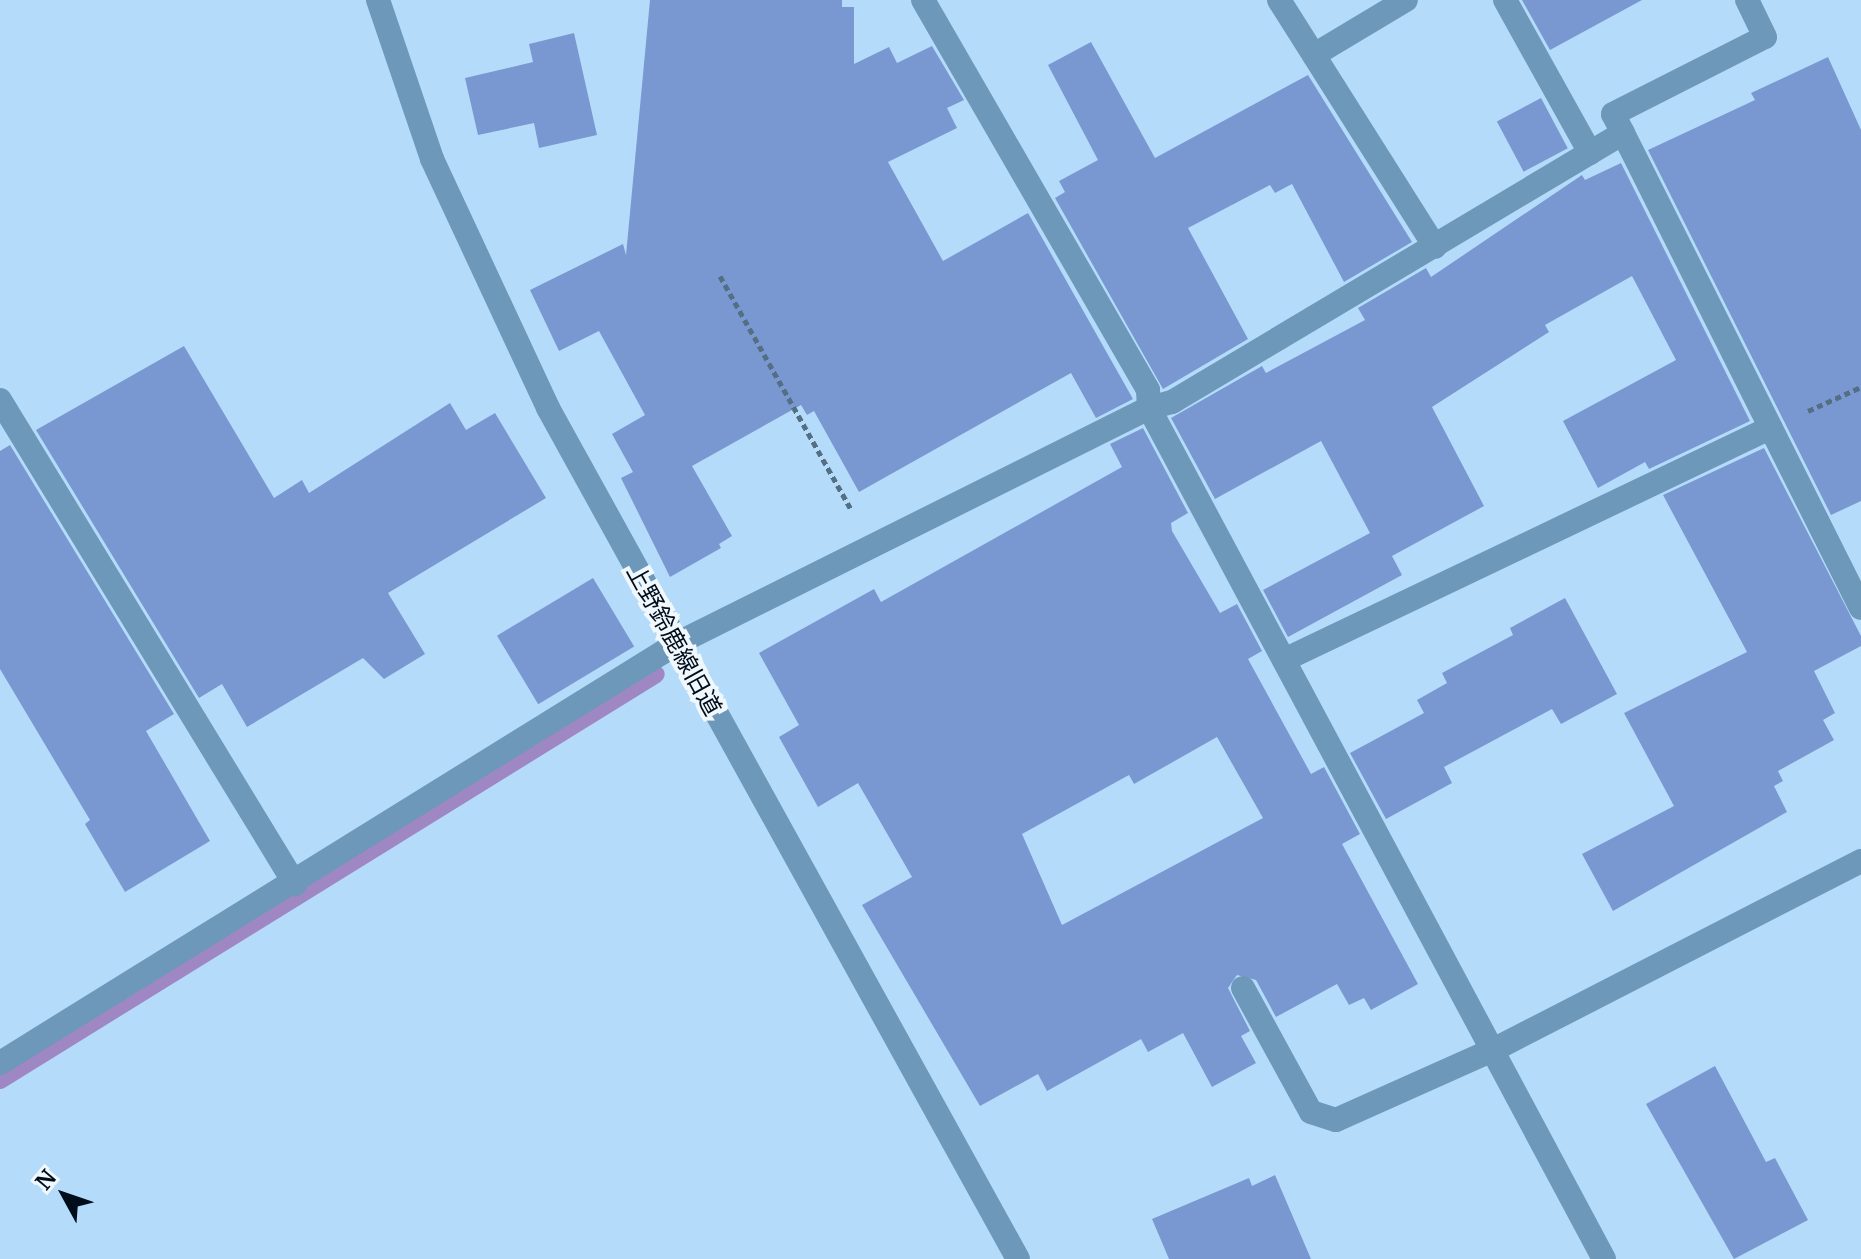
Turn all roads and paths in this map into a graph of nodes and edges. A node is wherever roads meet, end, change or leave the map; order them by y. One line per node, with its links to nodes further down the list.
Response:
1 (378, 0): 18 (street, 上野鈴鹿線旧道)
2 (923, 0): 14 (street)
3 (1279, 0): 7 (street)
4 (1406, 0): 7 (street)
5 (1505, 0): 9 (street)
6 (1747, 0): 8 (street)
7 (1314, 55): 10 (street)
8 (1623, 133): 9 (street); 15 (street)
9 (1590, 153): 10 (street)
10 (1435, 247): 14 (street)
11 (720, 276): 16 (path)
12 (1861, 387): 15 (path)
13 (0, 400): 21 (street)
14 (1149, 408): 16 (street); 19 (street)
15 (1770, 428): 17 (street); 19 (street)
16 (872, 546): 18 (street)
17 (1861, 608)
18 (676, 644): 21 (street); 25 (street, 上野鈴鹿線旧道)
19 (1284, 660): 23 (street)
20 (1861, 861): 23 (street)
21 (295, 884): 24 (street)
22 (1243, 988): 23 (street)
23 (1495, 1049): 26 (street)
24 (0, 1063)
25 (1018, 1259)
26 (1604, 1259)

